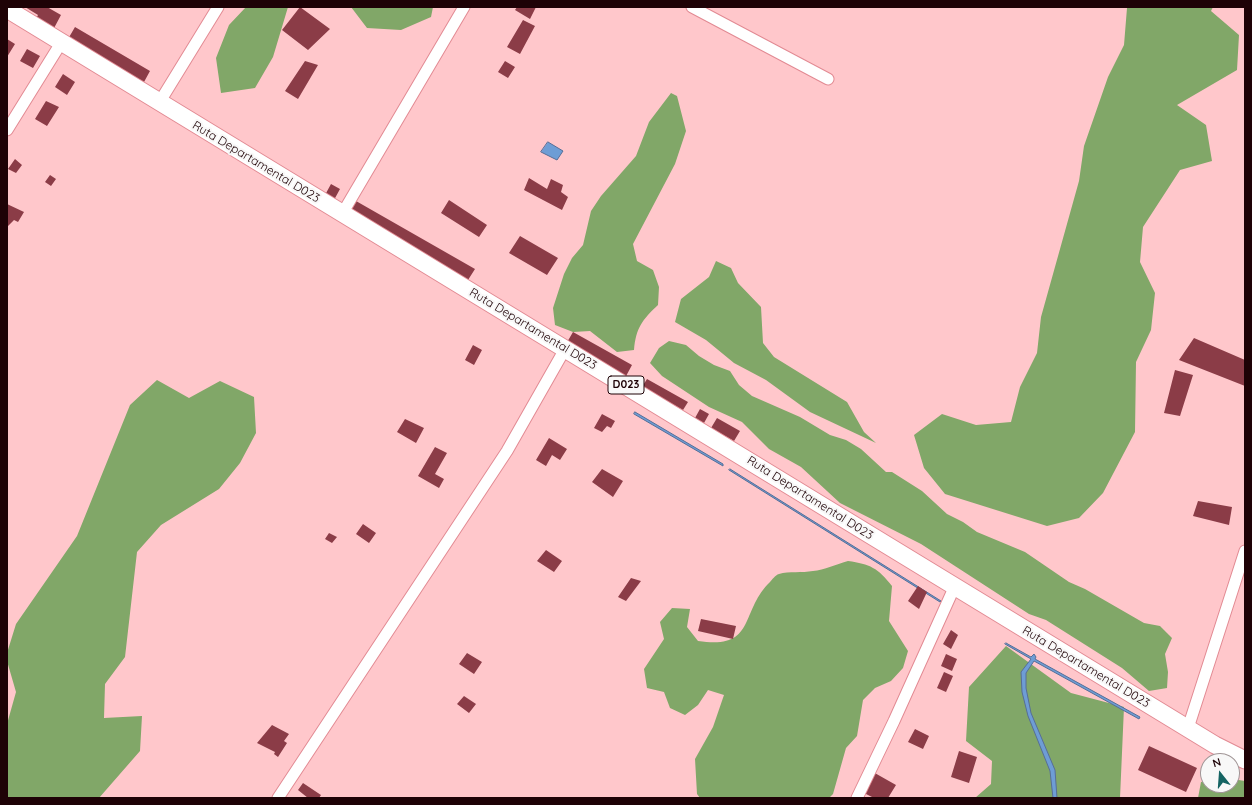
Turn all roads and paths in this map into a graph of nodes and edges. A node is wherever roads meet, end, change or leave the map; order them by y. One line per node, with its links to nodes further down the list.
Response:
1 (218, 7): 7 (street)
2 (464, 7): 9 (street)
3 (692, 7): 6 (street)
4 (7, 10): 5 (main road, Ruta Departamental D023 / D023)
5 (61, 43): 7 (main road, Ruta Departamental D023 / D023); 8 (street)
6 (828, 79)
7 (159, 103): 9 (main road, Ruta Departamental D023 / D023)
8 (7, 130)
9 (342, 214): 10 (main road, Ruta Departamental D023 / D023)
10 (565, 348): 12 (main road, Ruta Departamental D023 / D023); 15 (street)
11 (1245, 551): 13 (street)
12 (954, 588): 13 (main road, Ruta Departamental D023 / D023); 16 (street)
13 (1188, 728): 14 (main road, Ruta Departamental D023 / D023)
14 (1245, 760)
15 (278, 798)
16 (857, 798)

